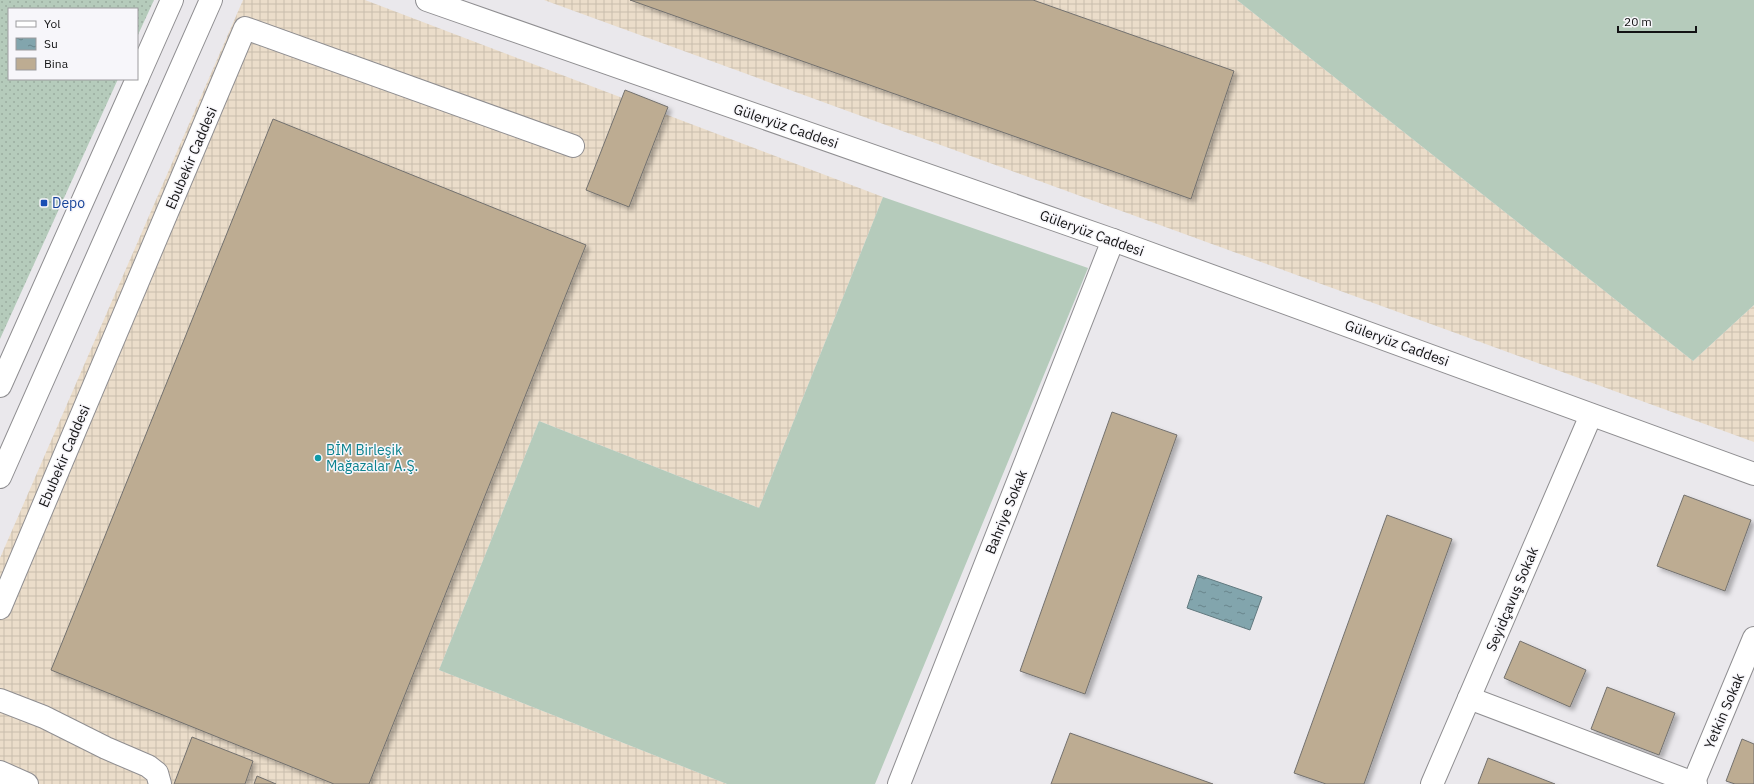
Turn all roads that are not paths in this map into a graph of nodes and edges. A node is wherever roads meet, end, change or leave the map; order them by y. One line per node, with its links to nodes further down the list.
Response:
1 (172, 0): 4 (street)
2 (211, 0): 11 (street)
3 (427, 0): 7 (street, Güleryüz Caddesi)
4 (138, 77)
5 (137, 80): 8 (street)
6 (573, 146): 12 (street, Ebubekir Caddesi)
7 (1113, 240): 9 (street, Güleryüz Caddesi); 19 (street, Bahriye Sokak)
8 (0, 386)
9 (1591, 415): 10 (street, Güleryüz Caddesi); 14 (street, Seyidçavuş Sokak)
10 (1754, 474)
11 (0, 477)
12 (0, 608)
13 (1754, 638): 21 (street, Yetkin Sokak)
14 (1469, 698): 20 (street, Seyidçavuş Sokak); 21 (street)
15 (0, 700): 18 (street)
16 (0, 772): 17 (street)
17 (27, 784)
18 (160, 784)
19 (899, 784)
20 (1432, 784)
21 (1694, 784)

